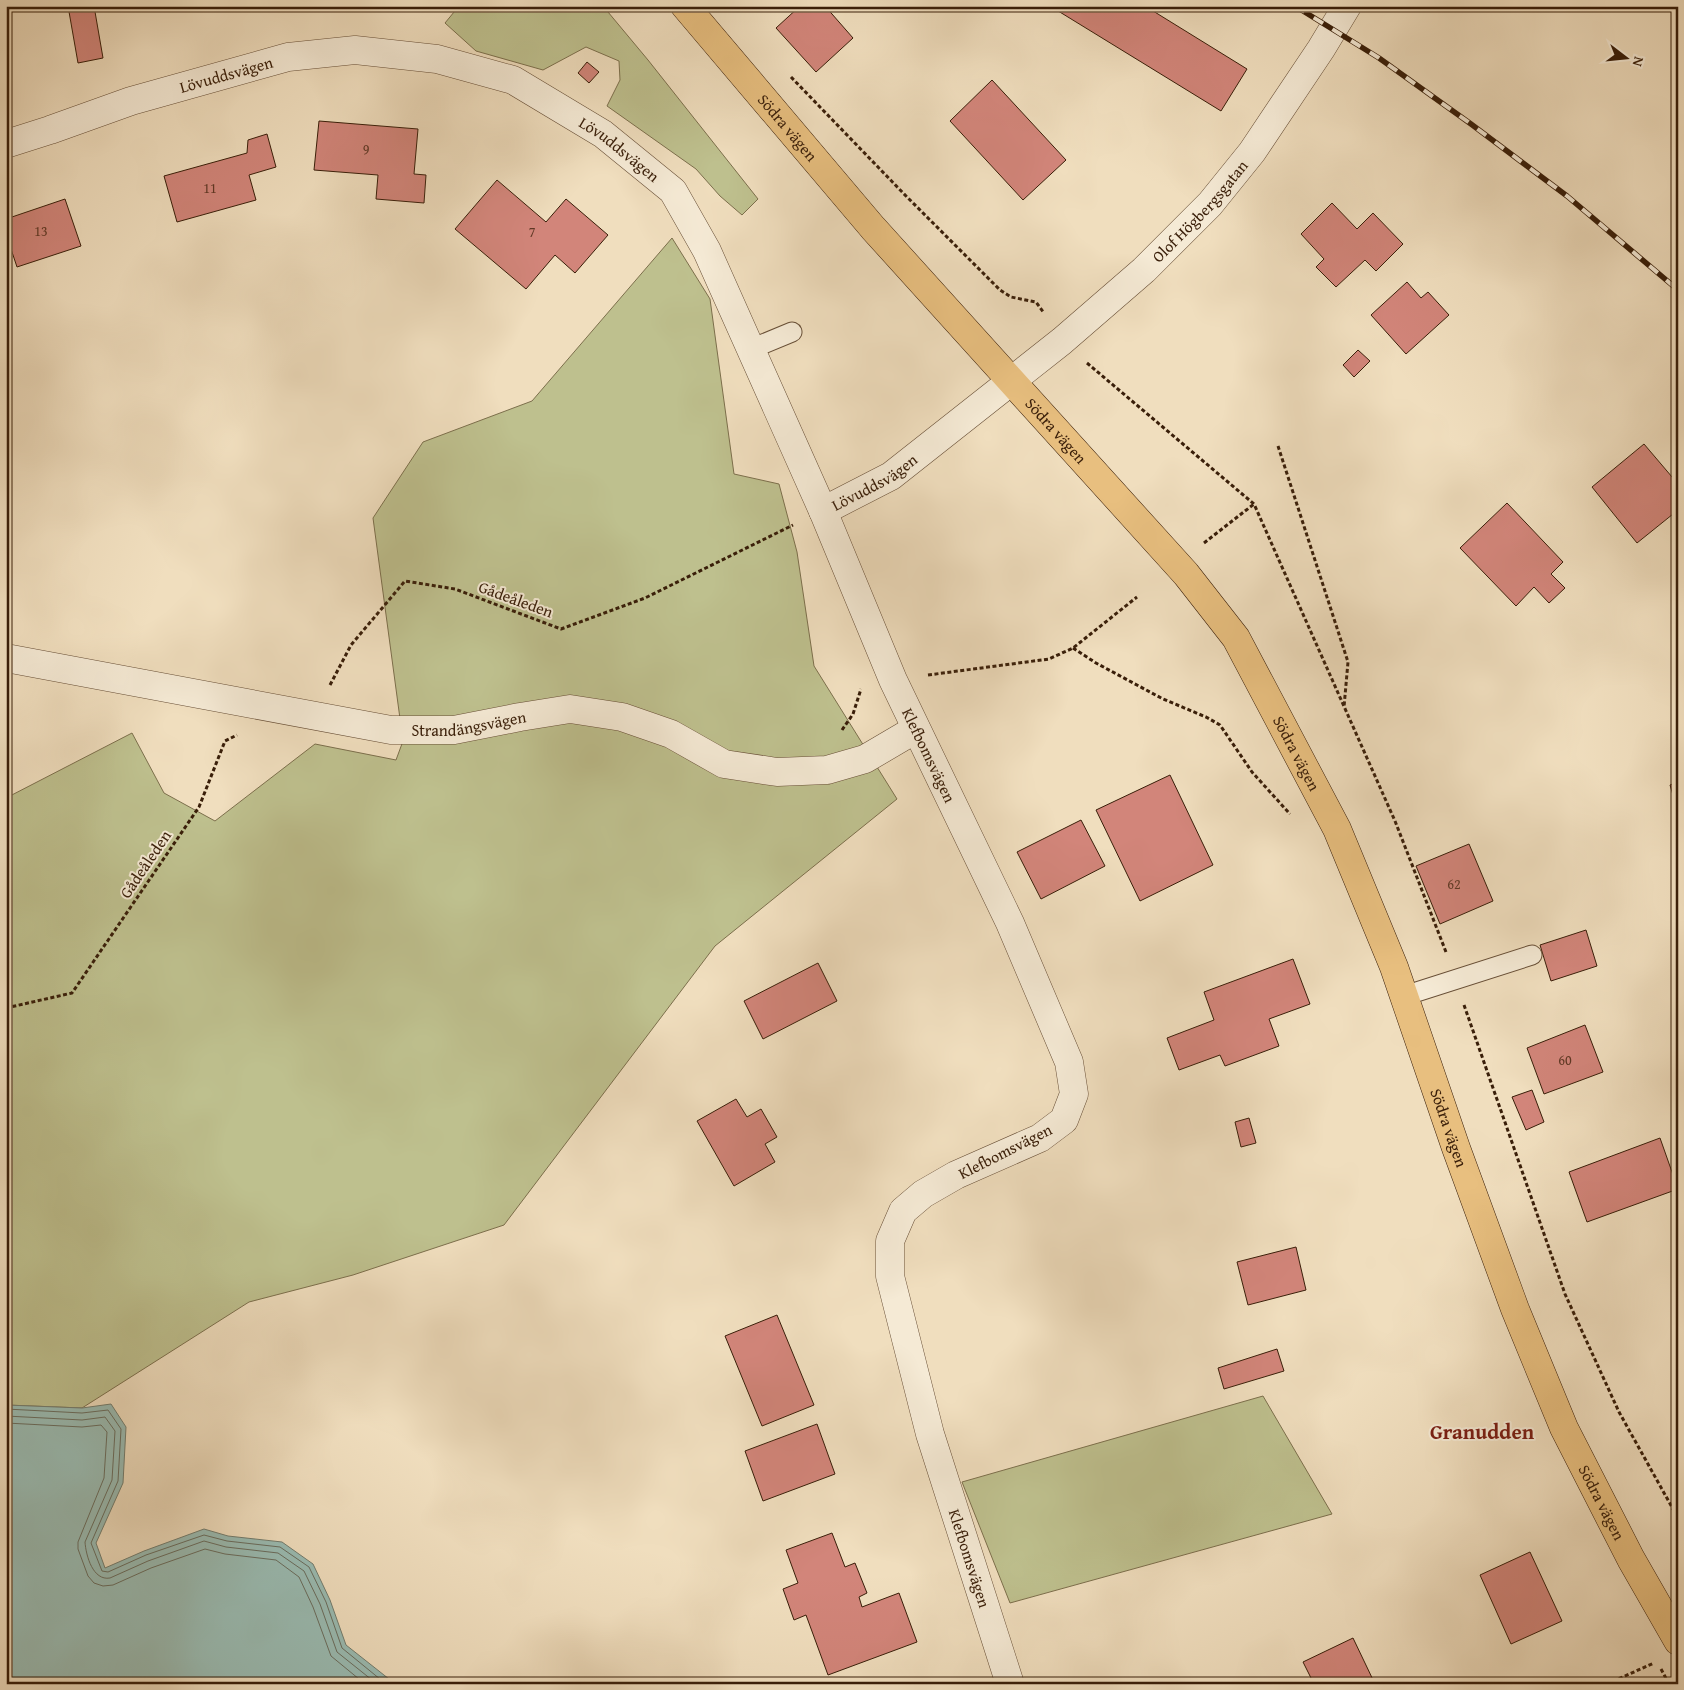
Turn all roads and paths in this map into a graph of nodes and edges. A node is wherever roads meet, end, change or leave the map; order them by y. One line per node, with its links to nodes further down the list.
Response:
1 (685, 6): 9 (highway, Södra vägen)
2 (1347, 6): 6 (street, Olof Högbergsgatan)
3 (786, 72): 6 (path)
4 (6, 144): 7 (street, Lövuddsvägen)
5 (792, 332): 7 (lane)
6 (1062, 341): 9 (street, Olof Högbergsgatan)
7 (751, 349): 12 (street, Lövuddsvägen)
8 (1097, 371): 11 (path)
9 (1012, 382): 12 (street, Lövuddsvägen); 25 (highway, Södra vägen)
10 (1278, 446): 19 (path)
11 (1254, 504): 13 (path); 19 (path)
12 (823, 511): 17 (street, Klefbomsvägen); 18 (path, Gådeåleden)
13 (1204, 543)
14 (1137, 597): 15 (path)
15 (1073, 648): 17 (path); 21 (path)
16 (6, 658): 20 (street, Strandängsvägen)
17 (893, 680): 22 (street, Klefbomsvägen)
18 (329, 686)
19 (1344, 709): 24 (path)
20 (286, 712): 22 (street, Strandängsvägen); 26 (path, Gådeåleden)
21 (1206, 717)
22 (916, 729): 30 (street, Klefbomsvägen)
23 (1532, 955): 24 (lane)
24 (1456, 980): 25 (lane); 27 (path)
25 (1404, 996): 28 (highway, Södra vägen)
26 (6, 1008)
27 (1678, 1518)
28 (1678, 1640)
29 (1657, 1662): 31 (path)
30 (1010, 1684)
31 (1607, 1684)

